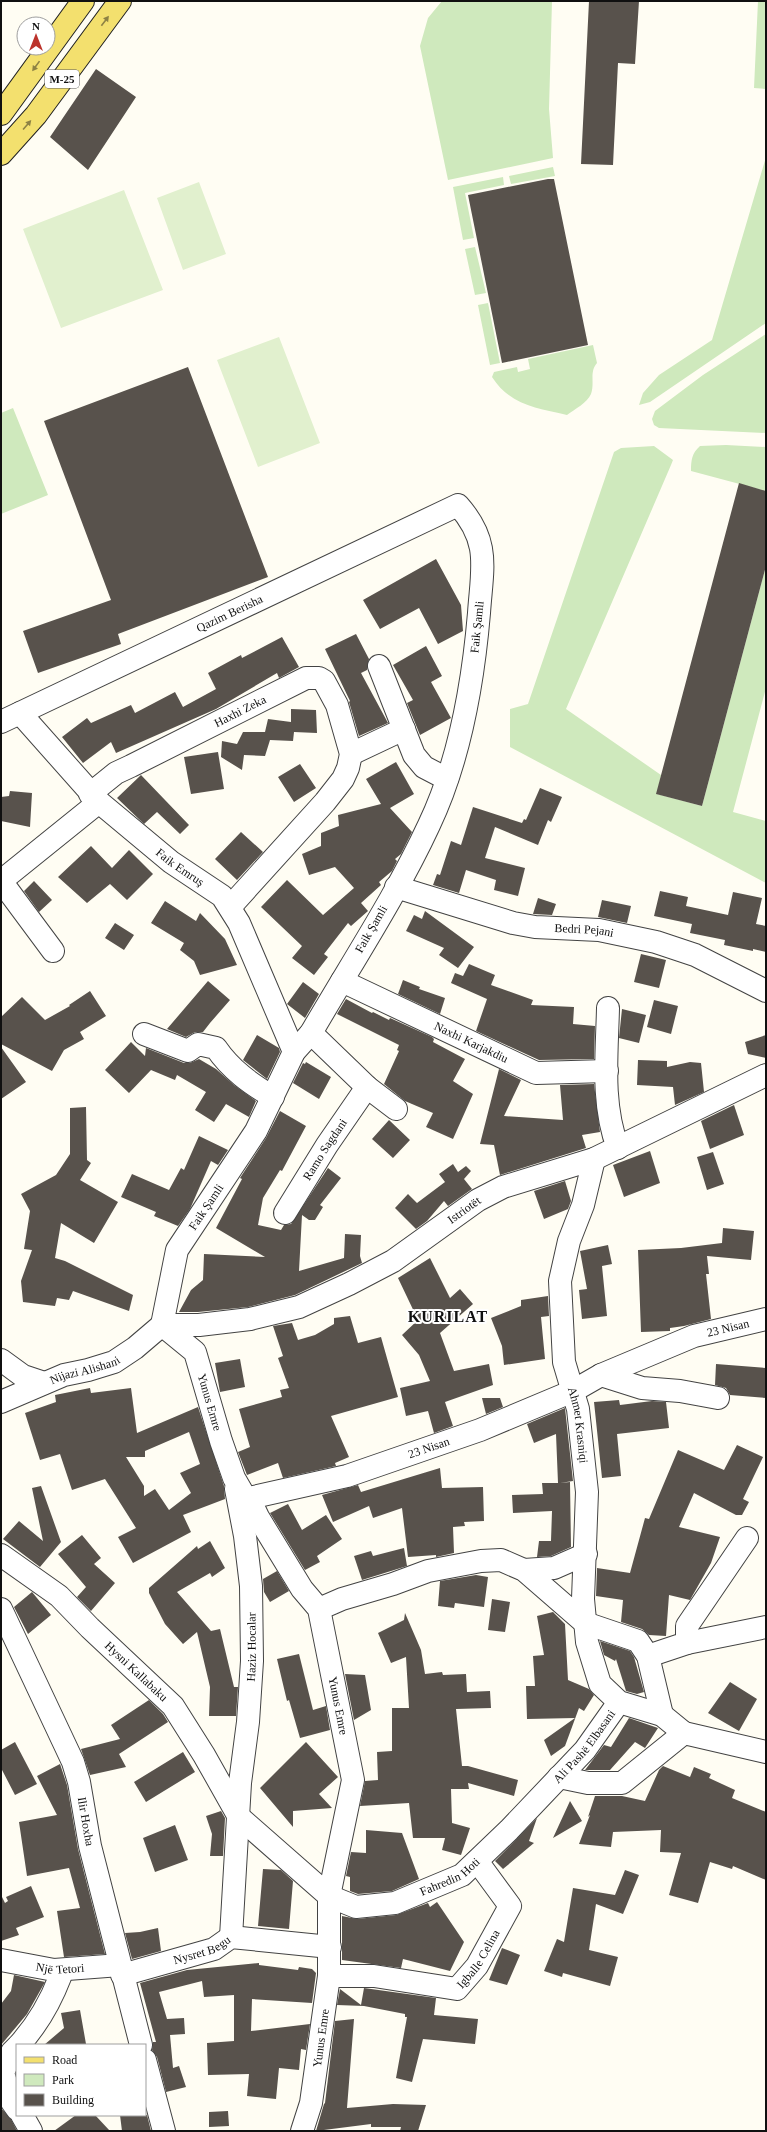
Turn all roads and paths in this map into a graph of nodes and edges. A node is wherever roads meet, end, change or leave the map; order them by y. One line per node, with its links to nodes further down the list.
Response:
1 (84, 1): 3 (main road, M-25, one-way to 3)
2 (120, 1): 4 (main road, M-25, one-way to 2)
3 (1, 114)
4 (1, 154)
5 (458, 505): 7 (street, Qazim Berisha); 10 (street, Faik Şamli)
6 (379, 666): 8 (street)
7 (11, 718): 11 (street, Faik Emruş)
8 (404, 729): 9 (street); 10 (street)
9 (351, 754): 11 (street, Haxhi Zeka); 14 (street)
10 (447, 779): 13 (street, Faik Şamli)
11 (94, 798): 12 (street, Haxhi Zeka); 14 (street, Faik Emruş)
12 (1, 881): 15 (street)
13 (396, 886): 16 (street, Faik Şamli); 17 (street, Bedri Pejani)
14 (230, 908): 21 (street, Faik Emruş)
15 (53, 951)
16 (342, 981): 19 (street, Faik Şamli); 22 (street, Naxhi Karjakdiu)
17 (766, 991)
18 (608, 1008): 22 (street)
19 (311, 1033): 21 (street, Faik Şamli); 24 (street)
20 (144, 1034): 25 (street)
21 (294, 1052): 25 (street, Faik Şamli)
22 (607, 1071): 27 (street)
23 (766, 1075): 27 (street, Istriotët)
24 (367, 1087): 26 (street); 29 (street, Ramo Sagdani)
25 (273, 1097): 31 (street, Faik Şamli)
26 (396, 1109)
27 (618, 1148): 28 (street, Istriotët)
28 (594, 1159): 31 (street, Istriotët); 35 (street, Ahmet Krasniqi)
29 (285, 1213)
30 (766, 1319): 33 (street, 23 Nisan)
31 (162, 1325): 34 (street, Nijazi Alishani); 38 (street, Yunus Emre)
32 (1, 1360): 34 (street)
33 (601, 1374): 35 (street, 23 Nisan); 36 (street)
34 (44, 1383): 37 (street, Nijazi Alishani)
35 (573, 1391): 39 (street, 23 Nisan); 41 (street, Ahmet Krasniqi)
36 (718, 1398)
37 (1, 1402)
38 (234, 1478): 39 (street, Yunus Emre); 55 (street, Haziz Hocalar)
39 (249, 1498): 45 (street, Yunus Emre)
40 (747, 1538): 48 (street)
41 (586, 1554): 43 (street); 46 (street, Ahmet Krasniqi)
42 (1, 1555): 55 (street, Hysni Kallabaku)
43 (524, 1570): 45 (street); 46 (street)
44 (1, 1609): 62 (street, Ilir Hoxha)
45 (319, 1610): 57 (street, Yunus Emre)
46 (585, 1623): 49 (street); 50 (street, Ali Pashë Elbasani)
47 (766, 1627): 48 (street)
48 (687, 1644): 49 (street)
49 (648, 1656): 51 (street)
50 (619, 1702): 51 (street); 54 (street, Ali Pashë Elbasani)
51 (662, 1715): 52 (street)
52 (684, 1733): 53 (street); 54 (street)
53 (766, 1752)
54 (553, 1784): 56 (street, Fahredin Hoti)
55 (239, 1817): 57 (street); 58 (street, Haziz Hocalar)
56 (477, 1861): 57 (street, Fahredin Hoti); 63 (street, Igballe Celina)
57 (329, 1896): 59 (street, Yunus Emre)
58 (231, 1938): 59 (street, Nysret Begu); 62 (street, Nysret Begu)
59 (330, 1947): 63 (street, Yunus Emre)
60 (1, 1960): 61 (street, Një Tetori)
61 (54, 1970): 62 (street, Një Tetori); 64 (street)
62 (121, 1970): 65 (street, Ilir Hoxha)
63 (329, 1976): 72 (street, Yunus Emre)
64 (20, 2044)
65 (141, 2044)
66 (16, 2048): 68 (street)
67 (146, 2064): 71 (street)
68 (16, 2108)
69 (23, 2116): 70 (street)
70 (32, 2131)
71 (164, 2131)
72 (302, 2131)

